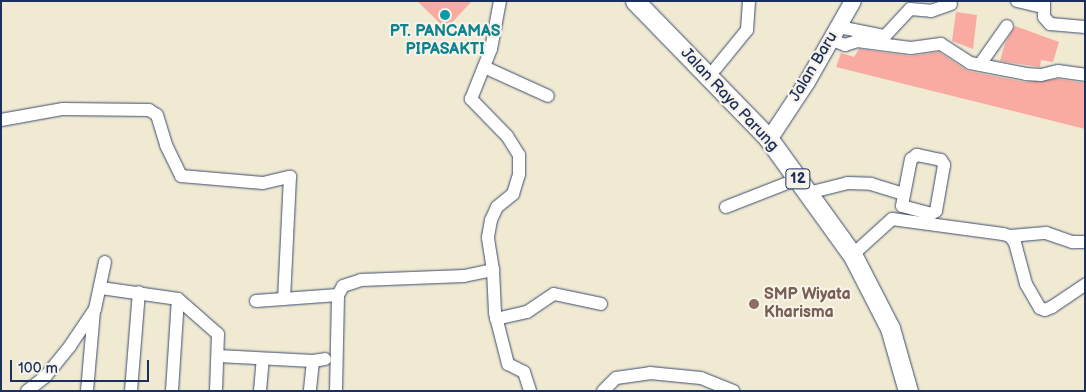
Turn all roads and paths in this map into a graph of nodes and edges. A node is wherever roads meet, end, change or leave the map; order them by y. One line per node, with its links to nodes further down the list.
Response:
1 (500, 1): 13 (street)
2 (635, 1): 19 (highway, Jalan Raya Parung / 12)
3 (652, 1): 14 (highway, Jalan Raya Parung / 12)
4 (749, 1): 14 (street)
5 (852, 1): 11 (main road, Jalan Baru)
6 (1017, 1): 8 (street)
7 (951, 4): 11 (street)
8 (1043, 4): 10 (street)
9 (1007, 26): 12 (street)
10 (1085, 27)
11 (835, 34): 12 (street); 18 (main road, Jalan Baru)
12 (981, 63): 15 (street)
13 (484, 67): 16 (street); 27 (street)
14 (716, 68): 18 (highway, Jalan Raya Parung / 12)
15 (1085, 75)
16 (548, 96)
17 (1, 120): 33 (street)
18 (774, 132): 20 (highway, Jalan Raya Parung / 12)
19 (798, 179): 22 (street); 53 (highway, Jalan Raya Parung / 12)
20 (816, 191): 21 (street); 25 (highway, Jalan Raya Parung / 12)
21 (904, 194): 21 (street)
22 (726, 207)
23 (1010, 236): 24 (street); 25 (street); 28 (street)
24 (1085, 242)
25 (859, 249): 54 (highway, Jalan Raya Parung / 12)
26 (105, 262): 29 (street)
27 (493, 270): 31 (street); 37 (street)
28 (1085, 285)
29 (101, 288): 30 (street); 36 (street)
30 (138, 292): 32 (street); 44 (street)
31 (338, 295): 33 (street); 49 (street)
32 (178, 299): 38 (street); 45 (street)
33 (284, 299): 34 (street)
34 (256, 301)
35 (601, 304): 37 (street)
36 (94, 310): 40 (street); 43 (street)
37 (496, 319): 50 (street)
38 (218, 356): 39 (street); 46 (street)
39 (264, 359): 47 (street); 48 (street)
40 (45, 377): 41 (street); 42 (street)
41 (27, 391)
42 (44, 391)
43 (87, 391)
44 (131, 391)
45 (172, 391)
46 (216, 391)
47 (260, 391)
48 (310, 391)
49 (336, 391)
50 (530, 391)
51 (603, 391): 52 (street)
52 (733, 391)
53 (908, 391)
54 (916, 391)

